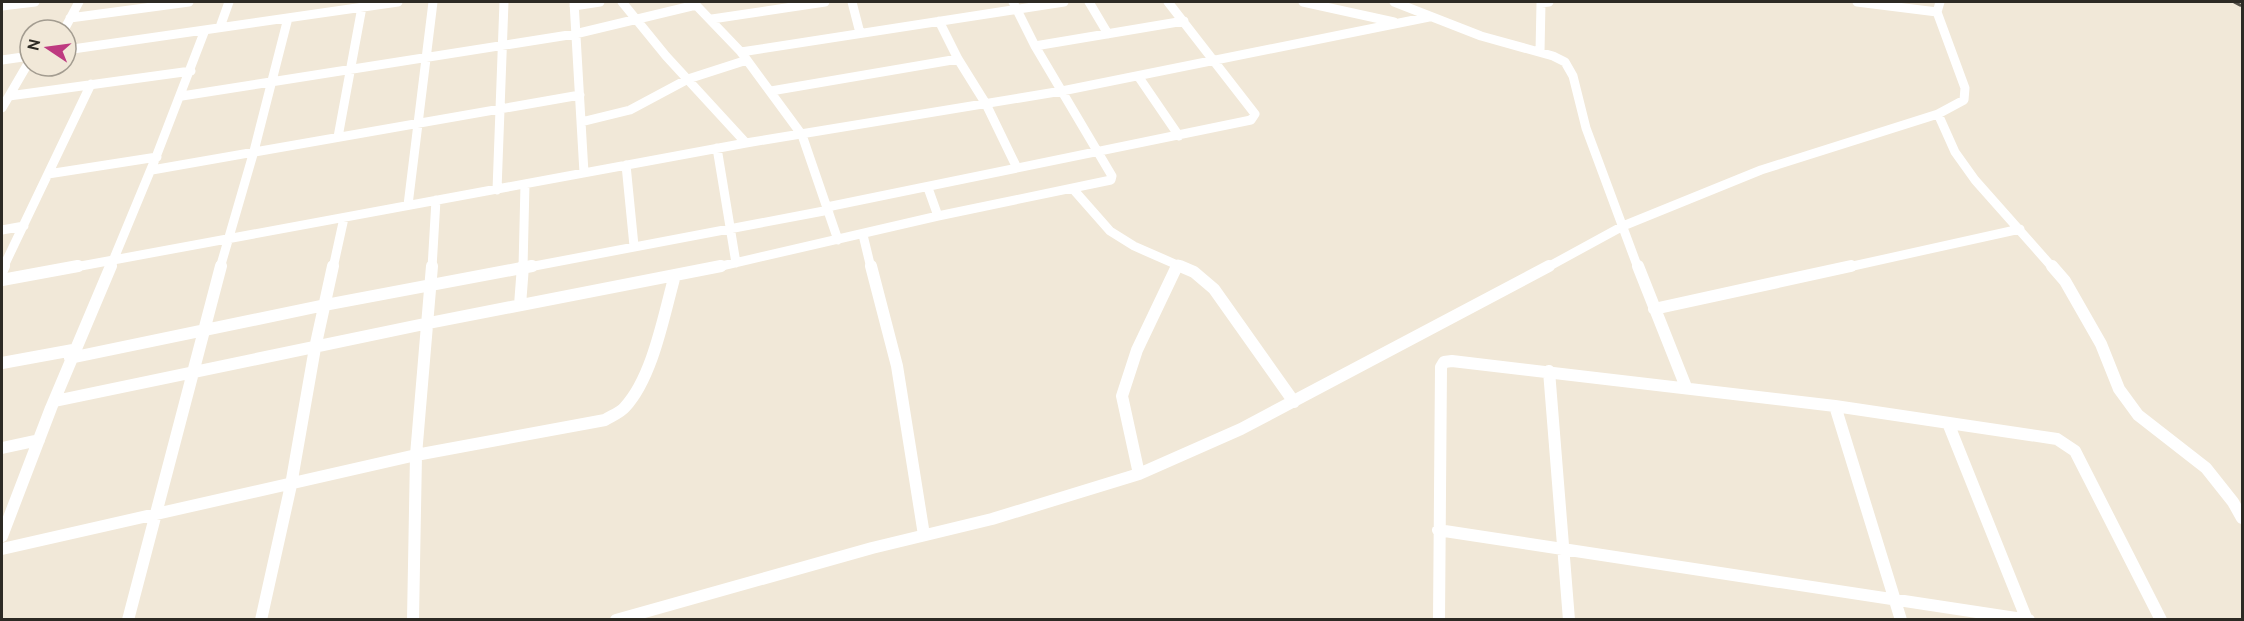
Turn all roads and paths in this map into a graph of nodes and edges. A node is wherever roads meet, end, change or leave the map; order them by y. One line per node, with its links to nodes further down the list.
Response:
1 (35, 2): 27 (street)
2 (79, 2): 31 (street)
3 (189, 2): 22 (street)
4 (229, 2): 38 (street)
5 (398, 2): 20 (street)
6 (433, 2): 47 (street)
7 (504, 2): 43 (street)
8 (600, 2): 23 (street)
9 (622, 2): 34 (street)
10 (825, 2): 24 (street)
11 (852, 2): 40 (street)
12 (1064, 2): 26 (street)
13 (1089, 2): 42 (street)
14 (1168, 2): 36 (street)
15 (1303, 2): 37 (street)
16 (1394, 2): 30 (street)
17 (1543, 2): 46 (street)
18 (1857, 2): 25 (street)
19 (1940, 2): 29 (street)
20 (376, 3): 28 (street)
21 (695, 3): 33 (street); 34 (street)
22 (150, 4): 31 (street)
23 (574, 4): 41 (street)
24 (791, 4): 33 (street)
25 (1897, 4): 29 (street)
26 (1015, 5): 35 (street); 44 (street)
27 (2, 6)
28 (362, 7): 32 (street); 53 (street)
29 (1937, 12): 68 (street)
30 (1429, 17): 37 (street); 46 (street)
31 (70, 18)
32 (288, 18): 38 (street); 58 (street)
33 (712, 20): 48 (street)
34 (636, 21): 41 (street); 57 (street)
35 (939, 21): 40 (street); 50 (street)
36 (1184, 21): 42 (street); 52 (street)
37 (1397, 23): 52 (street)
38 (220, 27): 39 (street)
39 (206, 30): 45 (street); 54 (street)
40 (860, 33): 48 (street)
41 (575, 34): 43 (street); 62 (street)
42 (1108, 34): 44 (street)
43 (502, 45): 47 (street); 67 (street)
44 (1035, 46): 61 (street)
45 (78, 48)
46 (1540, 52): 94 (street)
47 (425, 56): 53 (street); 70 (street)
48 (744, 56): 57 (street); 60 (street)
49 (18, 59): 51 (street)
50 (958, 59): 60 (street); 65 (street)
51 (2, 60)
52 (1214, 61): 55 (street); 72 (street)
53 (351, 68): 58 (street); 73 (street)
54 (191, 71): 59 (street); 64 (street)
55 (1138, 76): 61 (street); 72 (street)
56 (19, 78): 63 (street)
57 (688, 79): 69 (street); 74 (street)
58 (272, 82): 64 (street); 76 (street)
59 (91, 84): 63 (street); 83 (street)
60 (771, 91): 71 (street)
61 (1062, 91): 65 (street); 77 (street)
62 (580, 95): 67 (street); 69 (street)
63 (9, 96): 66 (street)
64 (182, 96): 78 (street)
65 (986, 104): 71 (street); 80 (street)
66 (2, 108)
67 (502, 109): 70 (street); 87 (street)
68 (1938, 114): 94 (street); 96 (street)
69 (581, 122): 82 (street)
70 (420, 123): 73 (street); 89 (street)
71 (802, 135): 74 (street); 90 (street)
72 (1179, 136): 77 (street)
73 (338, 137): 76 (street)
74 (746, 143): 75 (street)
75 (717, 148): 79 (street); 95 (street)
76 (254, 151): 81 (street); 99 (street)
77 (1099, 153): 80 (street); 86 (street)
78 (157, 157): 81 (street); 83 (street)
79 (626, 165): 82 (street); 101 (street)
80 (1017, 168): 85 (street)
81 (152, 170): 102 (street)
82 (584, 173): 84 (street)
83 (48, 174): 93 (street)
84 (525, 184): 87 (street); 105 (street)
85 (928, 188): 90 (street); 91 (street)
86 (1072, 189): 91 (street); 104 (street)
87 (497, 190): 88 (street)
88 (436, 200): 89 (street); 109 (street)
89 (408, 205): 92 (street)
90 (828, 208): 95 (street); 100 (street)
91 (938, 216): 98 (street)
92 (344, 218): 99 (street); 110 (street)
93 (24, 226): 97 (street); 106 (street)
94 (1623, 226): 112 (street); 122 (street)
95 (731, 228): 101 (street); 103 (street)
96 (2020, 229): 112 (street); 131 (street)
97 (2, 230)
98 (863, 235): 100 (street); 134 (street)
99 (229, 239): 102 (street); 114 (street)
100 (838, 240): 103 (street)
101 (634, 246): 105 (street)
102 (112, 259): 108 (street); 116 (street)
103 (736, 263): 107 (street)
104 (1178, 264): 122 (street); 128 (street)
105 (523, 268): 109 (street); 111 (street)
106 (2, 270)
107 (675, 275): 111 (street); 127 (street)
108 (2, 280)
109 (429, 286): 110 (street); 113 (street)
110 (325, 305): 114 (street); 115 (street)
111 (520, 305): 113 (street)
112 (1654, 309): 120 (street)
113 (429, 323): 115 (street); 127 (street)
114 (202, 331): 116 (street); 119 (street)
115 (315, 348): 119 (street); 129 (street)
116 (72, 354): 117 (street); 121 (street)
117 (2, 363)
118 (1549, 371): 120 (street); 133 (street); 137 (street)
119 (192, 373): 121 (street); 130 (street)
120 (1686, 387): 123 (street)
121 (54, 401): 125 (street)
122 (1294, 402): 128 (street)
123 (1835, 406): 124 (street); 138 (street)
124 (1948, 423): 140 (street); 148 (street)
125 (39, 440): 126 (street); 132 (street)
126 (2, 448)
127 (416, 455): 129 (street); 143 (street)
128 (1138, 474): 134 (street)
129 (291, 485): 130 (street); 142 (street)
130 (156, 514): 136 (street); 141 (street)
131 (2242, 515)
132 (5, 518): 135 (street)
133 (1438, 530): 137 (street); 145 (street)
134 (924, 535): 139 (street)
135 (2, 536)
136 (2, 549)
137 (1564, 549): 138 (street); 146 (street)
138 (1893, 599): 140 (street); 147 (street)
139 (644, 616): 144 (street)
140 (2028, 619)
141 (128, 620)
142 (261, 620)
143 (413, 620)
144 (616, 620)
145 (1439, 620)
146 (1569, 620)
147 (1901, 620)
148 (2161, 620)

